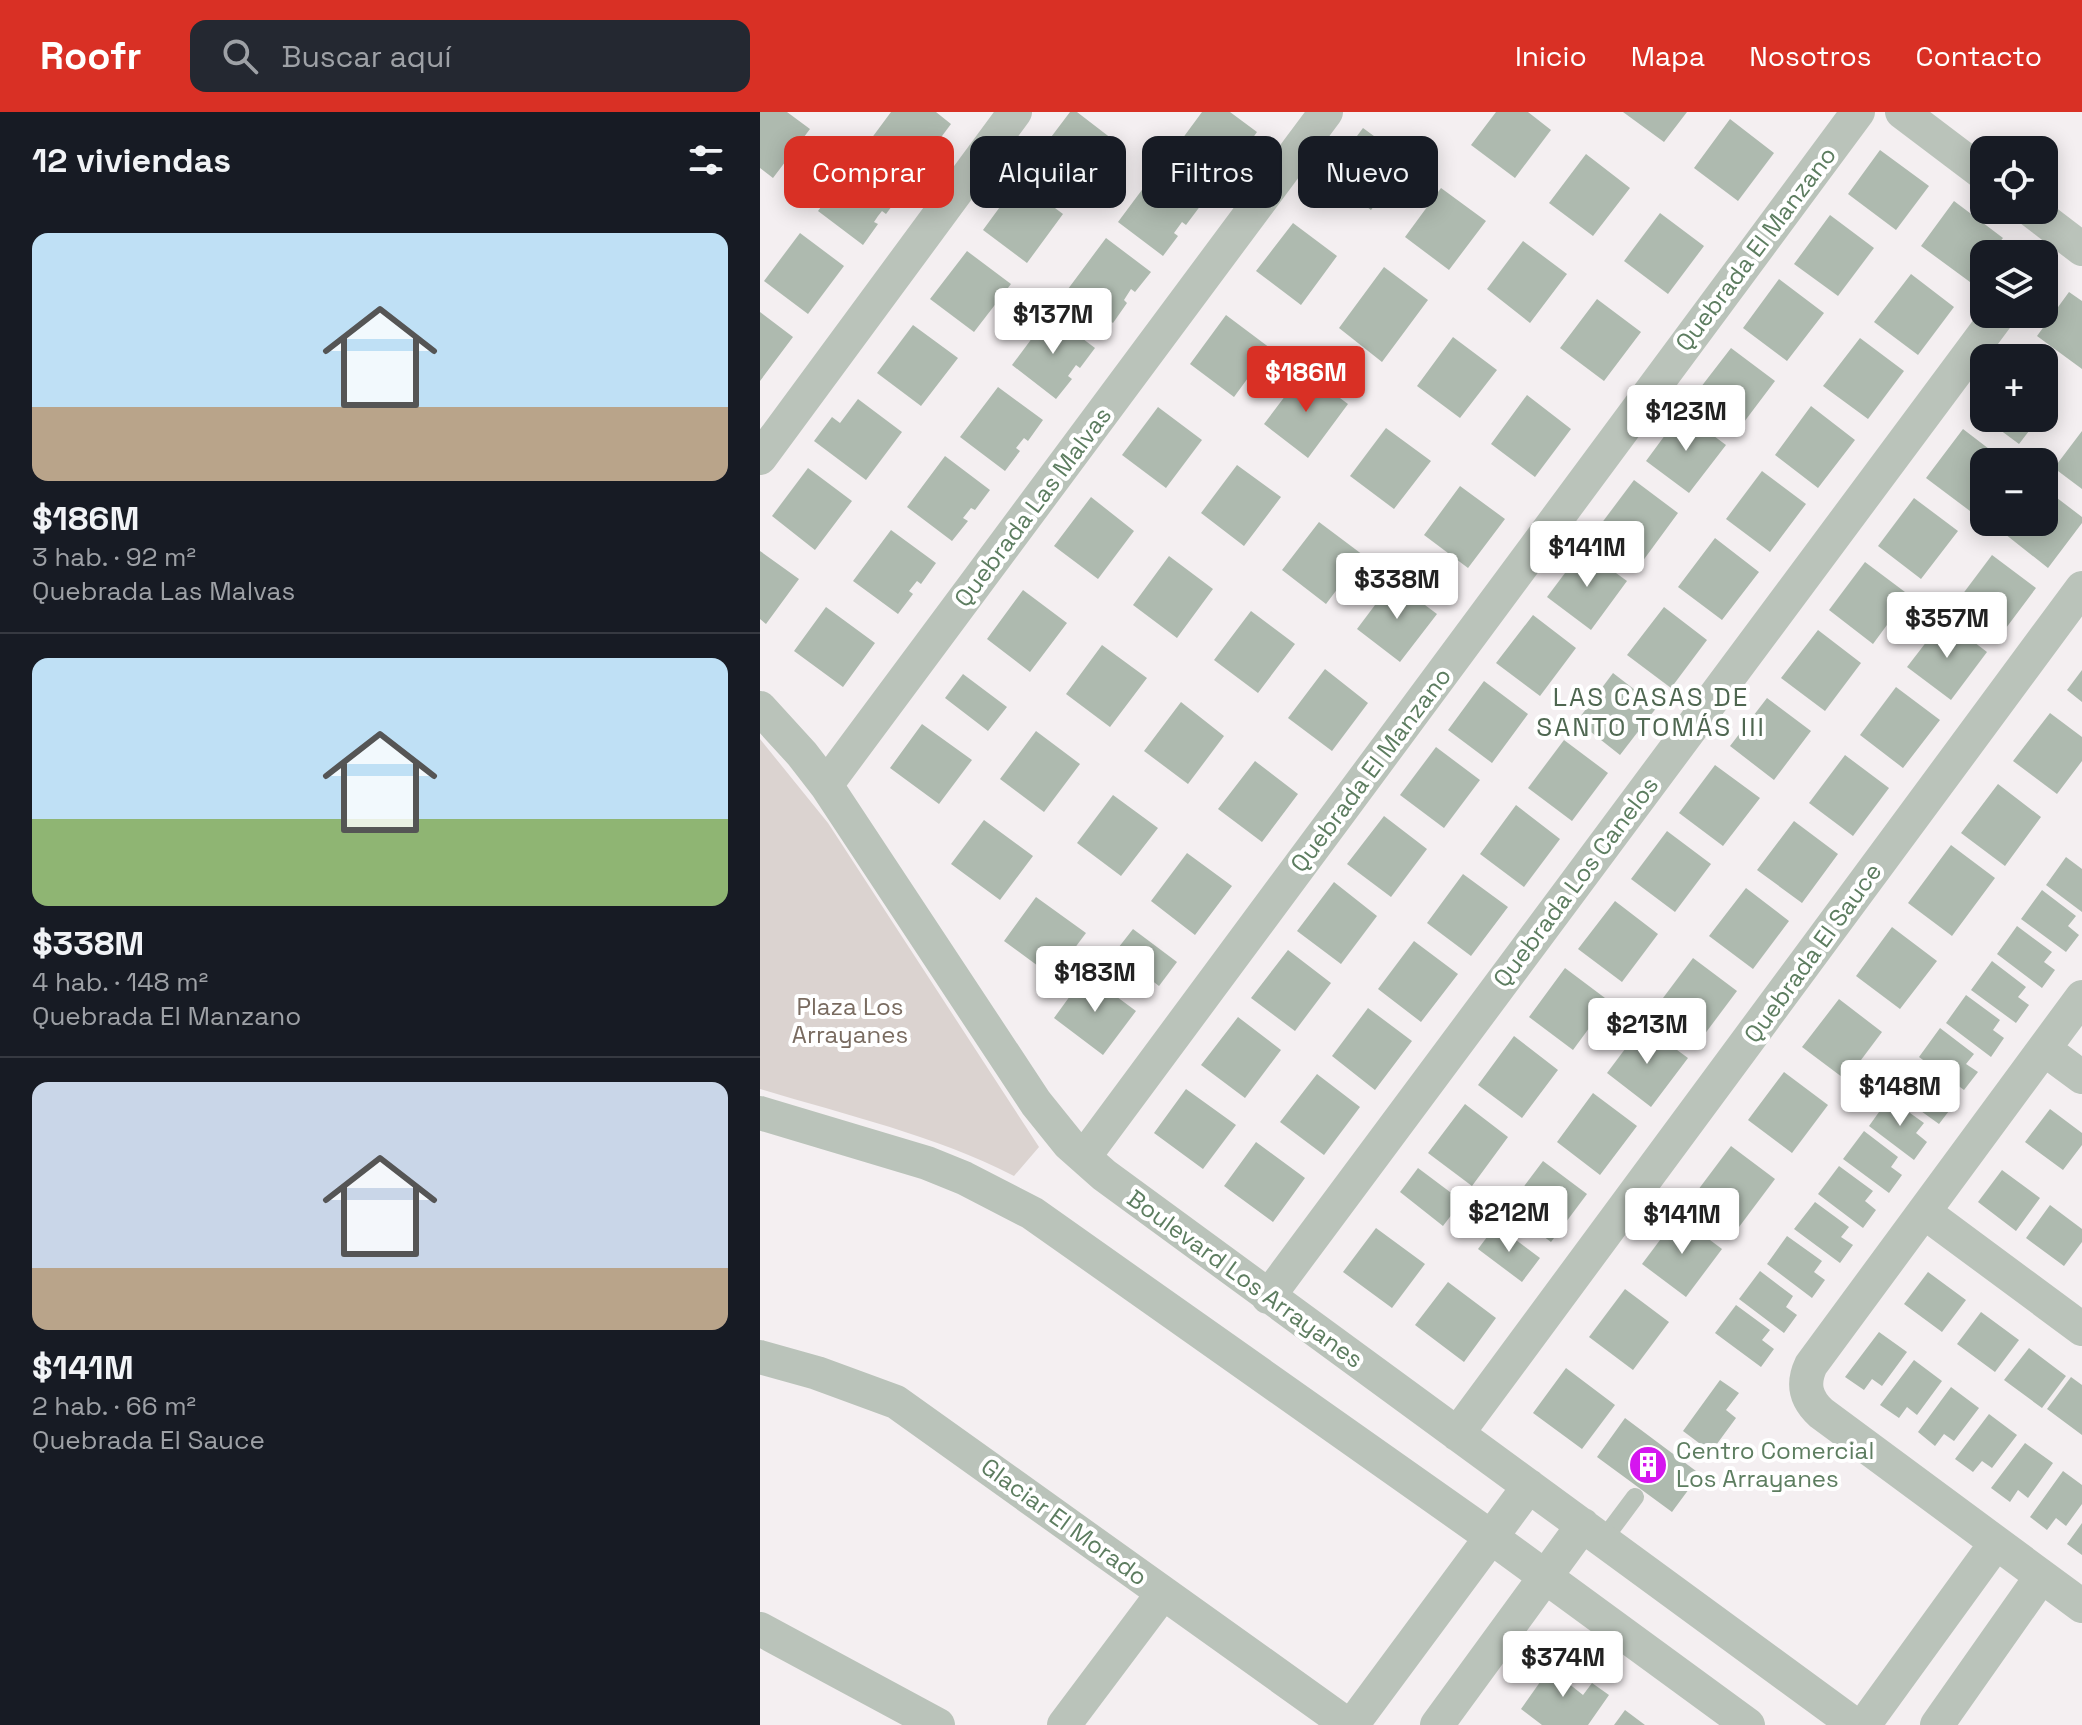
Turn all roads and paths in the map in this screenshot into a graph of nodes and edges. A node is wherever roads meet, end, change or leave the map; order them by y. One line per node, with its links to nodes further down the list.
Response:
1 (1015, 112): 9 (street)
2 (1326, 112): 12 (street, Quebrada Las Malvas)
3 (1858, 112): 17 (street, Quebrada El Manzano)
4 (1902, 112): 5 (street)
5 (1970, 163)
6 (2043, 224): 7 (street)
7 (2062, 245)
8 (1989, 328): 19 (street, Quebrada Los Canelos)
9 (760, 458)
10 (2082, 588): 22 (street, Quebrada El Sauce)
11 (760, 708): 12 (street, Boulevard Los Arrayanes)
12 (826, 785): 17 (street, Boulevard Los Arrayanes)
13 (2082, 997): 14 (street)
14 (2044, 1049): 15 (street); 18 (street)
15 (2082, 1077)
16 (760, 1113): 26 (street)
17 (1084, 1157): 19 (street, Boulevard Los Arrayanes)
18 (1924, 1212): 20 (street); 27 (street)
19 (1268, 1297): 22 (street, Boulevard Los Arrayanes)
20 (2082, 1329)
21 (760, 1357): 30 (street, Glaciar El Morado)
22 (1457, 1434): 23 (street, Boulevard Los Arrayanes)
23 (1529, 1486): 25 (street, Boulevard Los Arrayanes); 26 (street)
24 (1635, 1497): 25 (lane)
25 (1593, 1533): 28 (street); 38 (street, Boulevard Los Arrayanes)
26 (1491, 1537): 28 (street); 35 (street)
27 (1996, 1543): 29 (street); 39 (street)
28 (1546, 1577): 36 (street); 37 (street)
29 (2041, 1577): 31 (street); 40 (street)
30 (1163, 1593): 34 (street); 35 (street, Glaciar El Morado)
31 (2082, 1606)
32 (760, 1629): 33 (street)
33 (938, 1725)
34 (1064, 1725)
35 (1350, 1725)
36 (1437, 1725)
37 (1748, 1725)
38 (1855, 1725)
39 (1864, 1725)
40 (1937, 1725)

